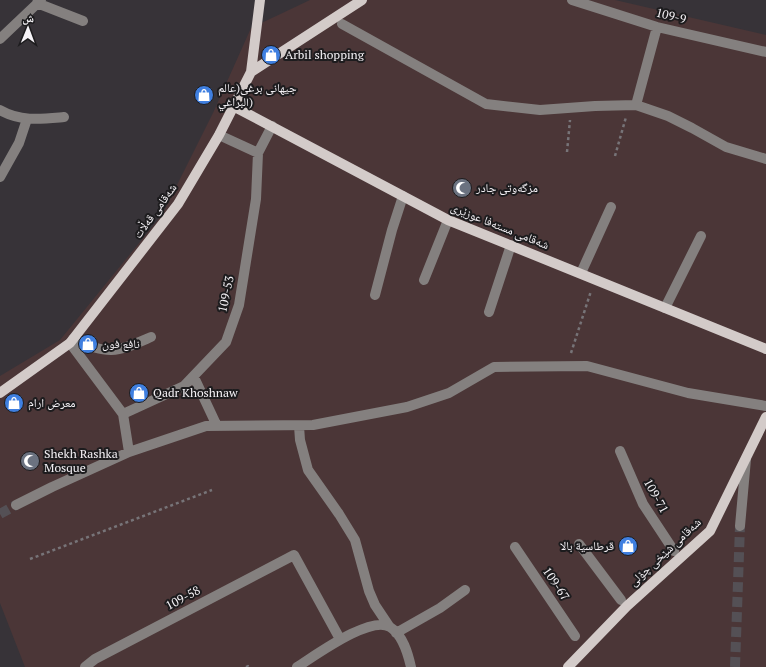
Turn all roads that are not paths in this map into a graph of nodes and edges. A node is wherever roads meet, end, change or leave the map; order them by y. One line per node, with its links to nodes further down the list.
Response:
1 (260, 0): 10 (main road, شەقامی قەڵات)
2 (362, 0): 10 (main road)
3 (572, 0): 7 (street, 109-9)
4 (39, 2): 5 (street); 8 (street)
5 (83, 21)
6 (342, 24): 11 (street)
7 (657, 27): 9 (street, 109-9); 11 (street)
8 (2, 33)
9 (766, 52)
10 (252, 72): 12 (main road, شەقامی قەڵات)
11 (633, 105): 19 (street)
12 (233, 106): 16 (main road, شەقامی مستەفا عوزێری); 17 (main road, شەقامی قەڵات)
13 (0, 110): 15 (street)
14 (64, 117): 15 (street)
15 (27, 119): 20 (street)
16 (272, 126): 18 (street, 109-53); 21 (main road, شەقامی مستەفا عوزێری)
17 (219, 135): 18 (street); 32 (main road, شەقامی قەڵات)
18 (258, 153): 34 (street, 109-53)
19 (766, 159)
20 (0, 177)
21 (403, 196): 23 (main road, شەقامی مستەفا عوزێری); 28 (street)
22 (611, 207): 26 (street)
23 (448, 220): 25 (main road, شەقامی مستەفا عوزێری); 27 (street)
24 (701, 236): 29 (street)
25 (511, 245): 26 (main road, شەقامی مستەفا عوزێری); 30 (street)
26 (581, 274): 29 (main road, شەقامی مستەفا عوزێری)
27 (424, 280)
28 (375, 295)
29 (665, 308): 33 (main road, شەقامی مستەفا عوزێری)
30 (489, 312)
31 (151, 338): 32 (street)
32 (72, 341): 35 (main road, شەقامی قەڵات); 37 (street)
33 (766, 349)
34 (194, 376): 37 (street, 109-53); 39 (street)
35 (0, 393)
36 (766, 406): 40 (street)
37 (123, 414): 42 (street)
38 (766, 418): 43 (main road, شەقامی شێخی چۆلی)
39 (217, 426): 40 (street); 42 (street)
40 (299, 426): 51 (street)
41 (620, 451): 48 (street, 109-71)
42 (129, 452): 44 (street)
43 (746, 455): 45 (street); 54 (main road, شەقامی شێخی چۆلی)
44 (16, 505)
45 (740, 526)
46 (579, 544): 50 (street)
47 (515, 547): 52 (street, 109-67)
48 (674, 551)
49 (464, 590): 51 (street)
50 (621, 600)
51 (393, 630): 53 (street); 57 (street)
52 (575, 636)
53 (340, 639): 55 (street, 109-58); 56 (street)
54 (571, 666)
55 (85, 667)
56 (297, 667)
57 (412, 667)

